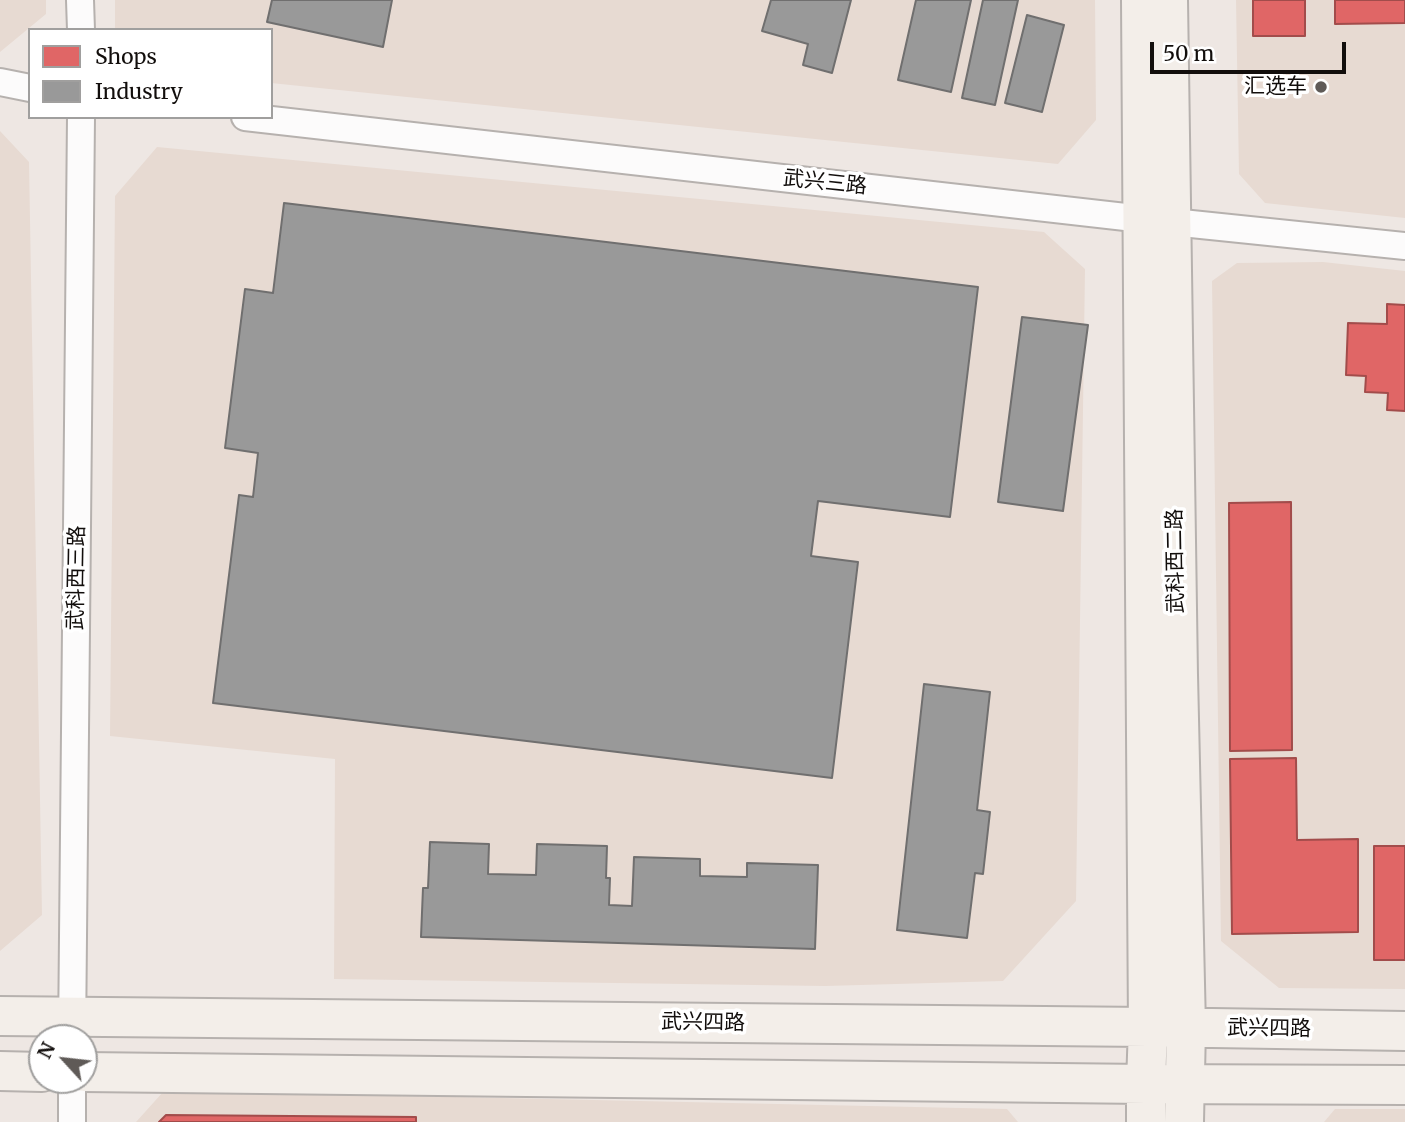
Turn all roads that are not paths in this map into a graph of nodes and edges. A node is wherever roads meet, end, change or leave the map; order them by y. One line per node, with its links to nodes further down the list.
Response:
1 (80, 0): 4 (street)
2 (1141, 0): 9 (main road, 武科西二路)
3 (1168, 0): 9 (main road, 武科西二路)
4 (81, 28)
5 (0, 82): 6 (street)
6 (28, 88)
7 (81, 119): 13 (street, 武科西三路)
8 (263, 119): 9 (street, 武兴三路)
9 (1156, 220): 10 (street, 武兴三路); 14 (main road, 武科西二路); 15 (main road, 武科西二路)
10 (1405, 246)
11 (0, 1016): 12 (main road, 武兴四路)
12 (48, 1024)
13 (72, 1024)
14 (1148, 1027): 15 (main road, 武兴四路); 16 (main road, 武兴四路); 21 (main road, 武科西二路)
15 (1186, 1027): 17 (main road, 武兴四路); 22 (main road, 武科西二路)
16 (98, 1028)
17 (1405, 1031)
18 (0, 1071): 19 (main road)
19 (28, 1072)
20 (98, 1072): 21 (main road)
21 (1146, 1084): 22 (main road); 26 (main road, 武科西二路)
22 (1184, 1084): 23 (main road); 27 (main road, 武科西二路)
23 (1405, 1085)
24 (72, 1094): 25 (street)
25 (72, 1122)
26 (1146, 1122)
27 (1184, 1122)

